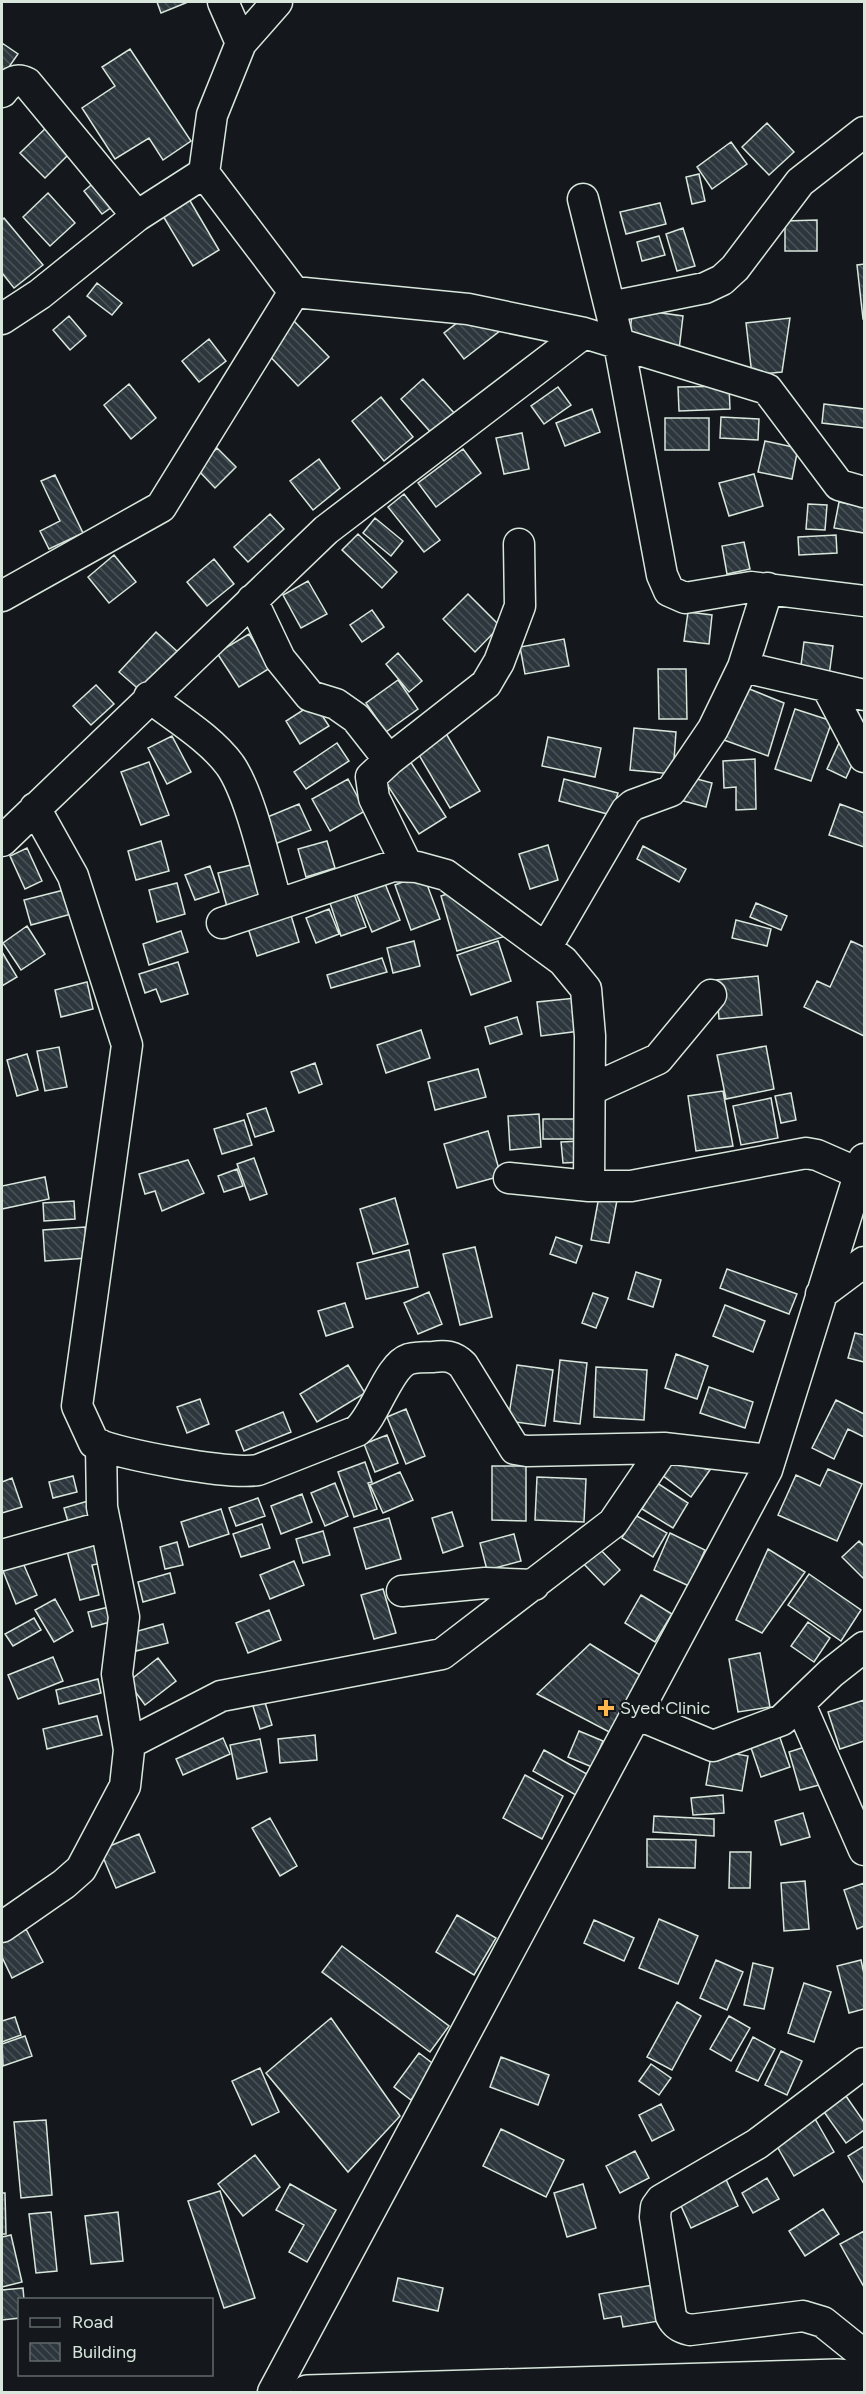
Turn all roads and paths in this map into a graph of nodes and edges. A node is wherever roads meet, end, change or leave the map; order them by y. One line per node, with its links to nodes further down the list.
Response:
1 (223, 2): 3 (street)
2 (277, 2): 3 (street)
3 (241, 43): 6 (street)
4 (2, 92): 8 (street)
5 (864, 132): 10 (street)
6 (204, 173): 8 (street); 9 (street)
7 (583, 199): 10 (street)
8 (137, 216): 11 (street)
9 (294, 292): 12 (street); 17 (street)
10 (610, 308): 13 (street)
11 (2, 319)
12 (584, 333): 13 (street); 18 (street)
13 (619, 344): 14 (street); 16 (street)
14 (864, 492)
15 (519, 544): 25 (street)
16 (768, 588): 19 (street); 20 (street)
17 (2, 596)
18 (252, 600): 23 (street); 25 (street)
19 (864, 601)
20 (742, 667): 21 (street); 31 (street)
21 (827, 687): 22 (street); 24 (street)
22 (864, 695)
23 (149, 697): 26 (street); 29 (street)
24 (864, 757)
25 (388, 760): 28 (street)
26 (35, 808): 27 (street); 39 (street)
27 (2, 841)
28 (422, 868): 29 (street); 31 (street)
29 (277, 904): 30 (street)
30 (222, 923)
31 (546, 948): 33 (street)
32 (711, 995): 33 (street)
33 (590, 1090): 36 (street)
34 (861, 1166): 36 (street); 38 (street)
35 (509, 1178): 36 (street)
36 (589, 1186)
37 (864, 1262): 38 (street)
38 (821, 1294): 41 (street)
39 (96, 1443): 40 (street); 42 (street)
40 (664, 1448): 41 (street); 44 (street)
41 (770, 1460): 48 (street)
42 (106, 1526): 43 (street); 49 (street)
43 (2, 1555)
44 (534, 1585): 45 (street); 49 (street)
45 (402, 1591)
46 (864, 1647): 47 (street)
47 (800, 1704): 48 (street); 50 (street)
48 (636, 1714): 55 (street)
49 (128, 1744): 51 (street)
50 (864, 1850)
51 (2, 1926)
52 (864, 2063): 53 (street)
53 (864, 2355)
54 (851, 2377): 56 (highway)
55 (273, 2392)
56 (307, 2392)

